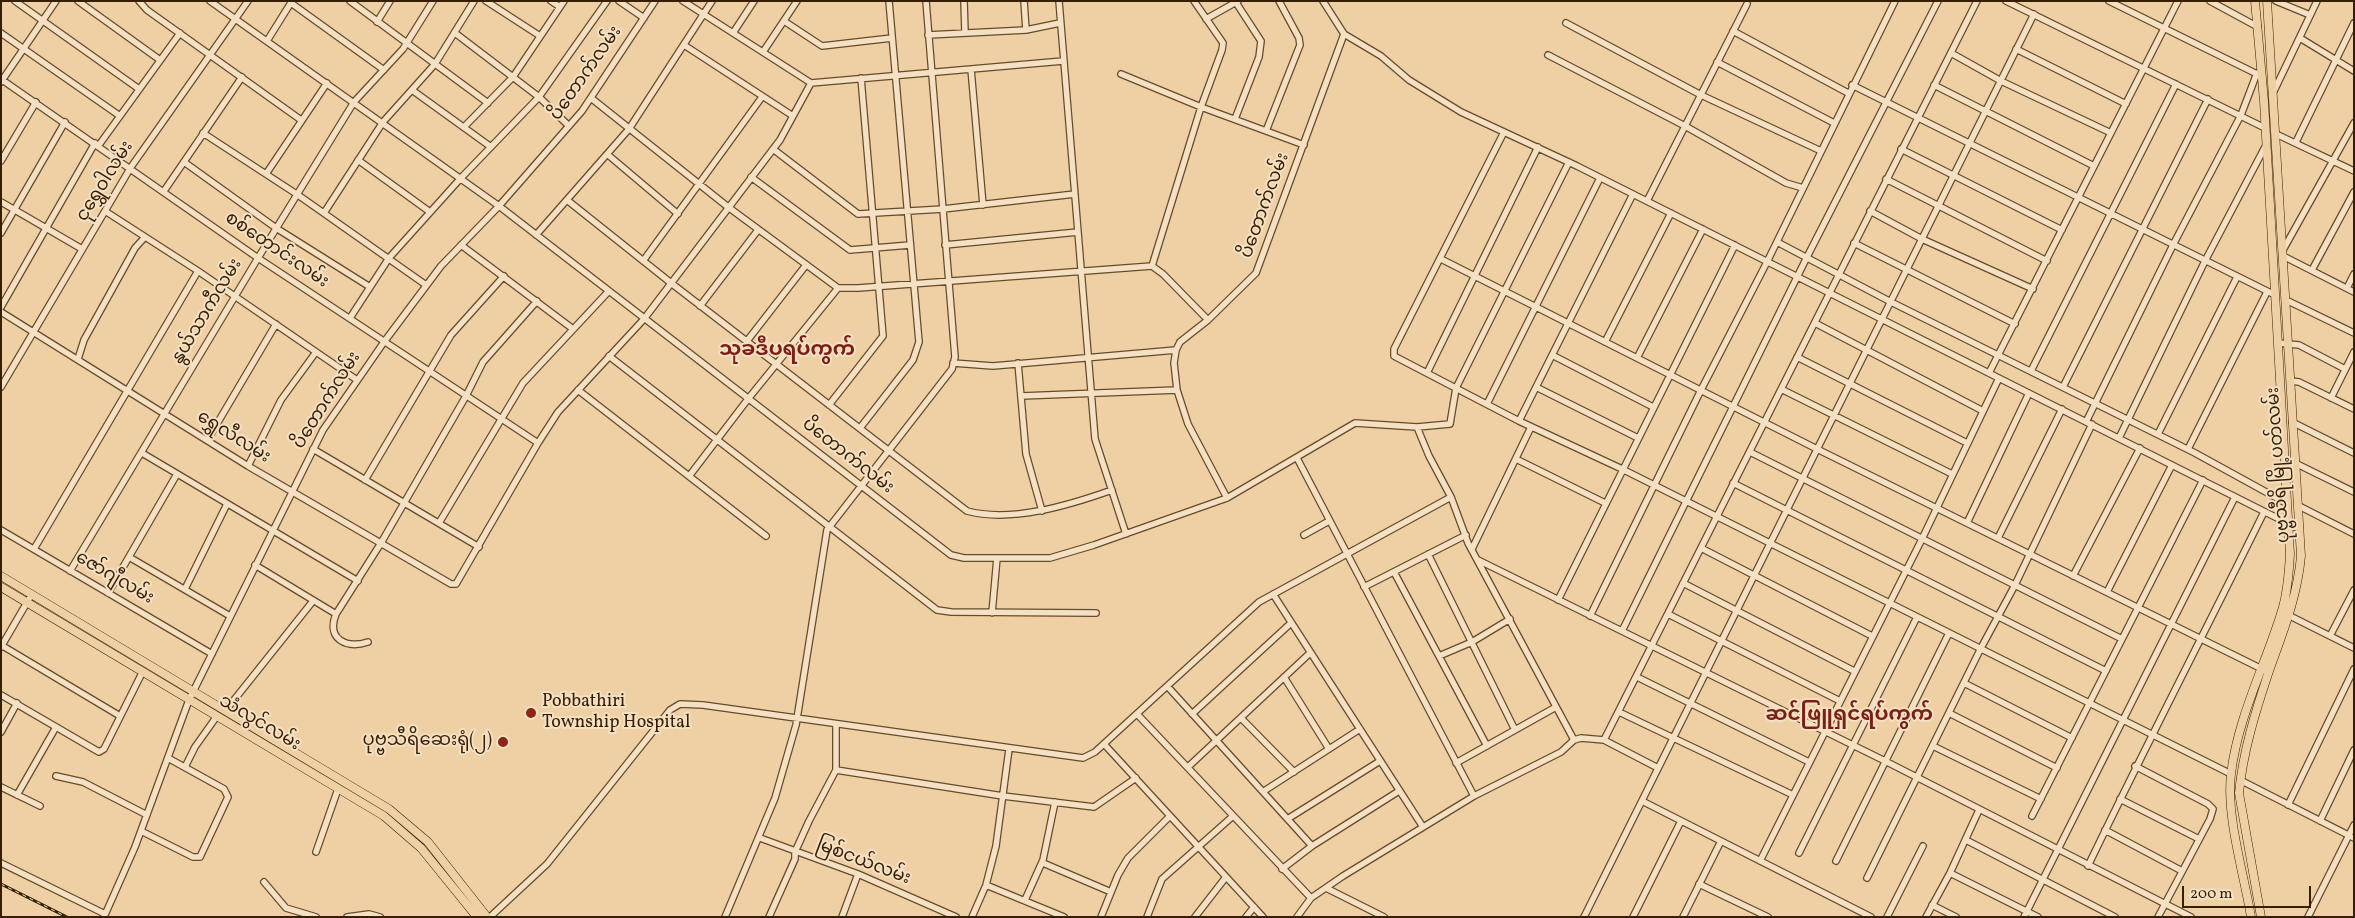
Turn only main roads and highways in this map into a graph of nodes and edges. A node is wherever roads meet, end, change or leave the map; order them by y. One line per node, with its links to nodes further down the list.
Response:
1 (2255, 1): 4 (main road, ပုဗ္ဗသီရိ မြို့ပတ်လမ်း)
2 (2267, 1): 3 (main road, ပုဗ္ဗသီရိ မြို့ပတ်လမ်း)
3 (2275, 114): 4 (main road); 9 (main road, ပုဗ္ဗသီရိ မြို့ပတ်လမ်း)
4 (2265, 115): 10 (main road, ပုဗ္ဗသီရိ မြို့ပတ်လမ်း)
5 (1, 576): 7 (main road, သံလွင်လမ်း)
6 (1, 587): 7 (main road, သံလွင်လမ်း)
7 (243, 726): 8 (main road, သံလွင်လမ်း)
8 (258, 735): 11 (main road, သံလွင်လမ်း); 12 (main road, သံလွင်လမ်း)
9 (2254, 876): 10 (main road); 14 (main road, ပုဗ္ဗသီရိ မြို့ပတ်လမ်း)
10 (2245, 878): 13 (main road, ပုဗ္ဗသီရိ မြို့ပတ်လမ်း)
11 (477, 917)
12 (489, 917)
13 (2251, 917)
14 (2261, 917)

